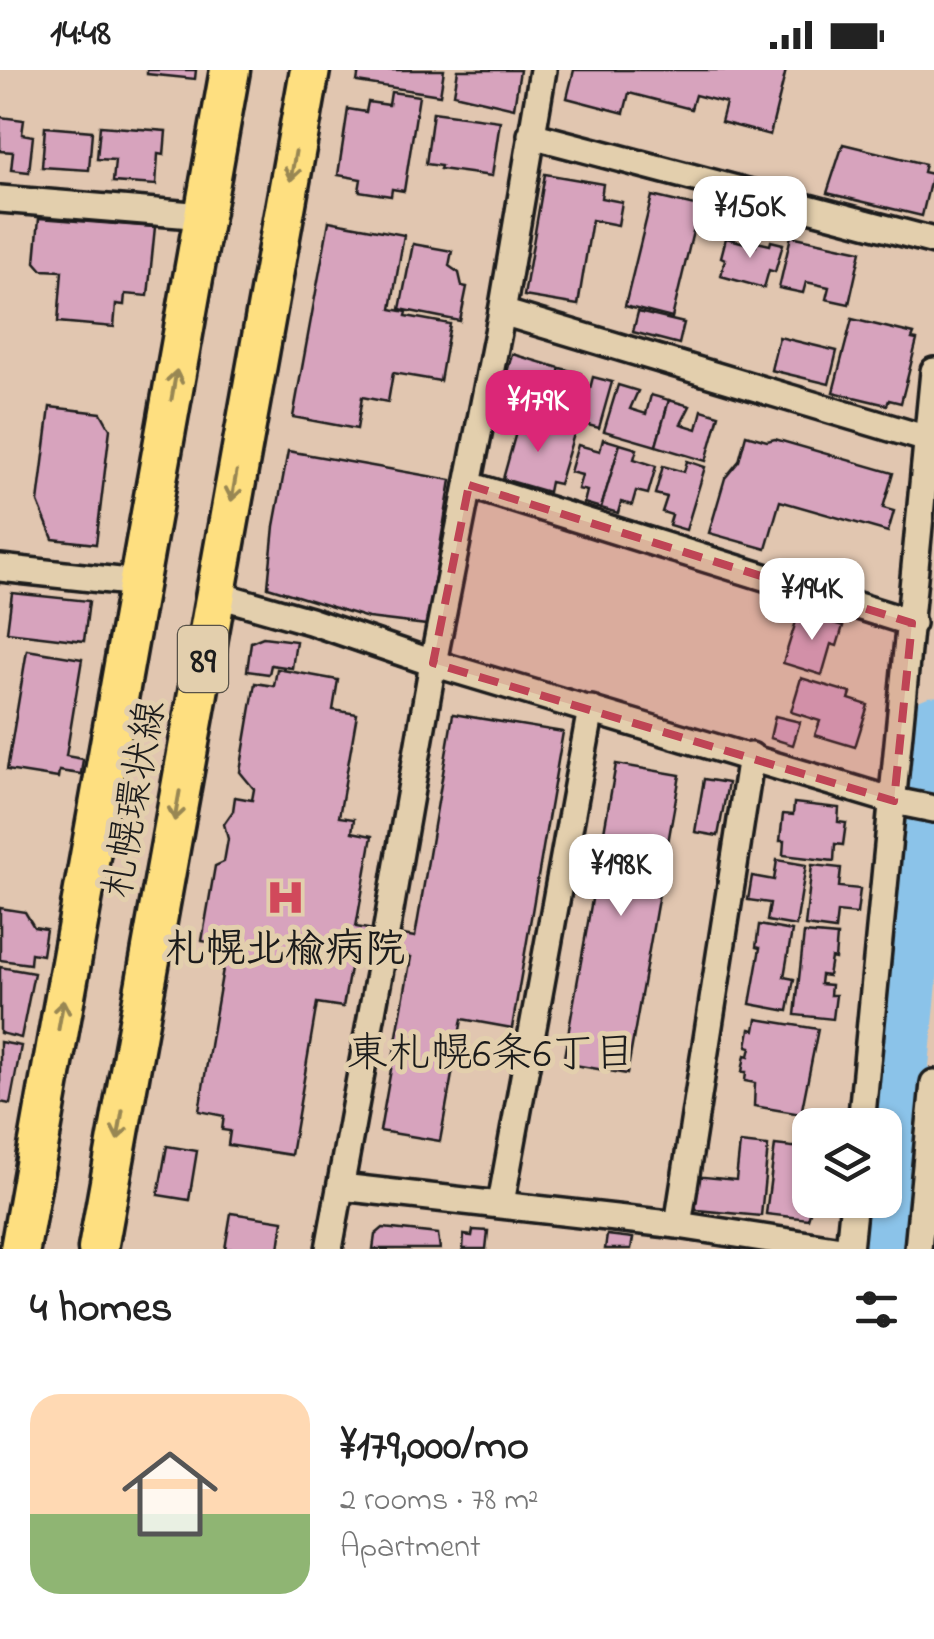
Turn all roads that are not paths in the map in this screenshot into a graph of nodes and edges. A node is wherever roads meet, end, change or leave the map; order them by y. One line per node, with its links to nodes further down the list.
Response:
1 (230, 70): 6 (main road, 札幌環状線 / 89)
2 (310, 70): 14 (main road, 札幌環状線 / 89, one-way to 14)
3 (543, 70): 4 (street)
4 (531, 135): 7 (street); 8 (street)
5 (0, 199): 6 (street)
6 (204, 216): 13 (main road, 札幌環状線 / 89, one-way to 6)
7 (934, 241)
8 (502, 312): 10 (street); 11 (street)
9 (934, 371): 10 (street)
10 (930, 440): 15 (street)
11 (469, 485): 15 (street); 16 (street)
12 (0, 568): 13 (street)
13 (138, 583): 27 (main road, 札幌環状線 / 89, one-way to 13)
14 (215, 594): 16 (street); 28 (main road, 札幌環状線 / 89, one-way to 28)
15 (912, 623): 19 (street)
16 (433, 663): 17 (street); 23 (street)
17 (591, 709): 18 (street); 24 (street)
18 (751, 756): 19 (street); 26 (street)
19 (900, 802): 20 (street); 22 (street)
20 (934, 810)
21 (934, 1083): 32 (street)
22 (864, 1108)
23 (341, 1188): 24 (street); 29 (street)
24 (501, 1203): 26 (street)
25 (852, 1218): 31 (street)
26 (678, 1225): 30 (street)
27 (20, 1249)
28 (98, 1249)
29 (329, 1249)
30 (835, 1249)
31 (849, 1249)
32 (918, 1249)

